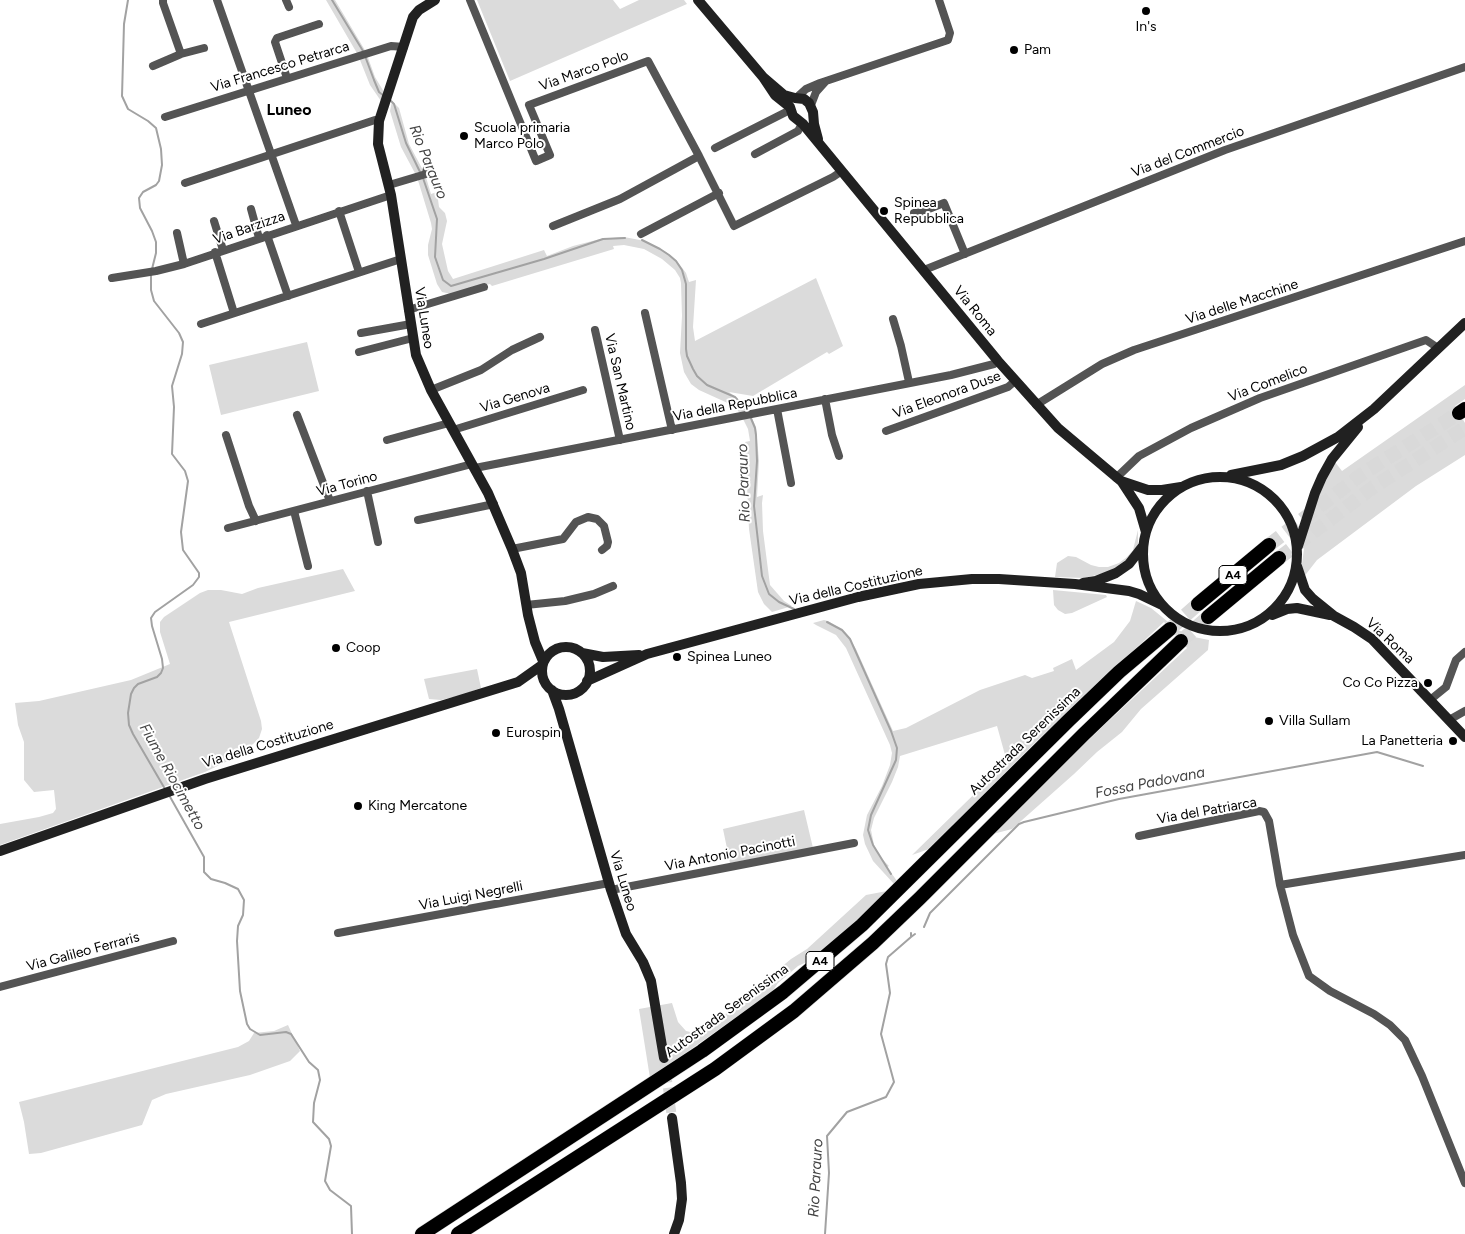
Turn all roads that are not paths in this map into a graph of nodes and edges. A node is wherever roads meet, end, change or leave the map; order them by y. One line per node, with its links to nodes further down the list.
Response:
1 (163, 0): 12 (street)
2 (217, 0): 17 (street)
3 (435, 0): 10 (main road, Via Luneo)
4 (470, 0): 22 (street, Via Marco Polo)
5 (698, 0): 20 (main road, Via Roma)
6 (939, 0): 7 (street); 8 (street)
7 (947, 0): 8 (street)
8 (944, 12): 16 (street)
9 (319, 24): 15 (street)
10 (404, 47): 15 (street, Via Francesco Petrarca); 25 (main road, Via Luneo)
11 (204, 48): 12 (street)
12 (181, 54): 13 (street)
13 (153, 66)
14 (1465, 67): 49 (street, Via del Commercio)
15 (287, 78): 17 (street, Via Francesco Petrarca)
16 (829, 80): 18 (street); 19 (street)
17 (250, 89): 24 (street, Via Francesco Petrarca); 29 (street)
18 (806, 89): 19 (street); 20 (street)
19 (812, 100): 20 (main road, Via Roma); 23 (main road, Via Roma)
20 (793, 103): 26 (main road, Via Roma); 28 (street)
21 (529, 105): 22 (street, Via Marco Polo); 22 (street, Via Marco Polo); 31 (street, Via Marco Polo)
22 (516, 109)
23 (814, 116): 26 (main road); 27 (main road, Via Roma)
24 (165, 117)
25 (379, 121): 29 (street); 35 (main road, Via Luneo)
26 (803, 124): 27 (main road, Via Roma); 30 (street)
27 (821, 144): 33 (main road, Via Roma)
28 (715, 148)
29 (272, 154): 34 (street); 41 (street)
30 (754, 154)
31 (699, 156): 36 (street); 42 (street)
32 (428, 161): 35 (street, Via Barzizza)
33 (842, 171): 36 (street); 52 (main road, Via Roma)
34 (186, 182)
35 (390, 190): 38 (street, Via Barzizza); 50 (main road, Via Luneo)
36 (719, 193): 44 (street)
37 (251, 209): 46 (street)
38 (339, 211): 41 (street, Via Barzizza); 53 (street)
39 (914, 213): 49 (street)
40 (214, 222): 48 (street)
41 (296, 225): 45 (street, Via Barzizza)
42 (553, 226)
43 (177, 233): 51 (street)
44 (641, 234)
45 (267, 235): 46 (street, Via Barzizza); 56 (street)
46 (259, 238): 48 (street, Via Barzizza)
47 (1465, 241): 76 (street, Via delle Macchine)
48 (219, 251): 51 (street, Via Barzizza); 58 (street)
49 (965, 254): 52 (street, Via del Commercio)
50 (401, 259): 53 (street); 57 (main road, Via Luneo)
51 (184, 264): 54 (street, Via Barzizza)
52 (924, 270): 70 (main road, Via Roma)
53 (359, 272): 56 (street)
54 (112, 278)
55 (484, 287): 57 (street)
56 (288, 296): 58 (street)
57 (408, 310): 63 (main road, Via Luneo)
58 (234, 313): 62 (street)
59 (646, 313): 81 (street)
60 (892, 319): 72 (street)
61 (1465, 323): 68 (main road)
62 (201, 324)
63 (411, 324): 65 (street); 67 (main road, Via Luneo)
64 (595, 330): 85 (street, Via San Martino)
65 (361, 333)
66 (540, 337): 73 (street)
67 (413, 338): 69 (street); 73 (main road, Via Luneo)
68 (1438, 348): 78 (main road); 89 (street, Via Comelico)
69 (359, 352)
70 (998, 361): 71 (main road, Via Roma); 72 (street, Via della Repubblica)
71 (1015, 381): 76 (main road, Via Roma); 82 (street, Via Eleonora Duse)
72 (909, 382): 75 (street, Via della Repubblica)
73 (430, 390): 80 (main road, Via Luneo)
74 (583, 390): 80 (street, Via Genova)
75 (825, 399): 77 (street, Via della Repubblica); 86 (street)
76 (1036, 405): 89 (main road, Via Roma)
77 (777, 409): 81 (street, Via della Repubblica); 90 (street)
78 (1374, 409): 88 (main road); 105 (main road)
79 (297, 415): 93 (street)
80 (451, 426): 84 (street, Via Genova); 87 (main road, Via Luneo)
81 (672, 430): 85 (street, Via della Repubblica)
82 (886, 431)
83 (226, 435): 97 (street)
84 (387, 440)
85 (620, 440): 87 (street, Via della Repubblica)
86 (840, 456)
87 (473, 466): 92 (street, Via Torino); 94 (main road, Via Luneo)
88 (1225, 476): 91 (main road); 105 (main road)
89 (1119, 479): 91 (main road); 99 (main road)
90 (791, 483)
91 (1181, 487): 99 (main road)
92 (368, 491): 93 (street, Via Torino); 100 (street)
93 (330, 501): 95 (street, Via Torino)
94 (494, 504): 96 (street); 103 (main road, Via Luneo)
95 (294, 511): 97 (street, Via Torino); 108 (street)
96 (418, 520)
97 (256, 521): 98 (street, Via Torino)
98 (228, 528)
99 (1146, 532): 102 (main road)
100 (378, 542)
101 (1269, 545): 112 (highway, A4)
102 (1143, 546): 109 (main road); 111 (main road)
103 (512, 549): 104 (street); 113 (main road, Via Luneo)
104 (602, 550)
105 (1297, 550): 107 (main road)
106 (1279, 558): 115 (highway, A4)
107 (1296, 565): 114 (main road); 116 (main road)
108 (308, 566)
109 (1075, 584): 111 (main road); 123 (main road, Via della Costituzione)
110 (613, 586): 113 (street)
111 (1160, 604): 116 (main road)
112 (1198, 604)
113 (526, 605): 118 (main road, Via Luneo)
114 (1334, 616): 116 (main road); 129 (main road, Via Roma)
115 (1208, 617)
116 (1263, 618)
117 (1170, 629): 146 (highway, Autostrada Serenissima / A4)
118 (533, 634): 120 (main road); 124 (main road, Via Luneo)
119 (1181, 641): 147 (highway, A4)
120 (553, 650): 121 (main road); 124 (main road)
121 (582, 652): 123 (main road, Via della Costituzione); 125 (main road)
122 (1465, 652): 129 (street)
123 (648, 654): 125 (main road, Via della Costituzione)
124 (543, 663): 126 (main road, Via della Costituzione); 127 (main road)
125 (588, 681): 128 (main road)
126 (518, 682): 127 (main road, Via della Costituzione); 136 (main road, Via della Costituzione)
127 (549, 688): 128 (main road); 130 (main road, Via Luneo)
128 (571, 694): 130 (main road)
129 (1430, 700): 132 (main road, Via Roma)
130 (559, 709): 139 (main road, Via Luneo)
131 (1465, 710): 132 (street)
132 (1449, 720): 133 (main road, Via Roma)
133 (1465, 737)
134 (1139, 836): 138 (street, Via del Patriarca)
135 (854, 843): 139 (street, Via Antonio Pacinotti)
136 (0, 851)
137 (1465, 855): 138 (street)
138 (1280, 885): 145 (street, Via del Patriarca)
139 (610, 886): 140 (street, Via Luigi Negrelli); 143 (main road, Via Luneo)
140 (338, 933)
141 (173, 941): 142 (street, Via Galileo Ferraris)
142 (0, 987)
143 (664, 1058)
144 (672, 1118): 148 (main road)
145 (1465, 1183)
146 (422, 1234)
147 (458, 1234)
148 (674, 1234)

